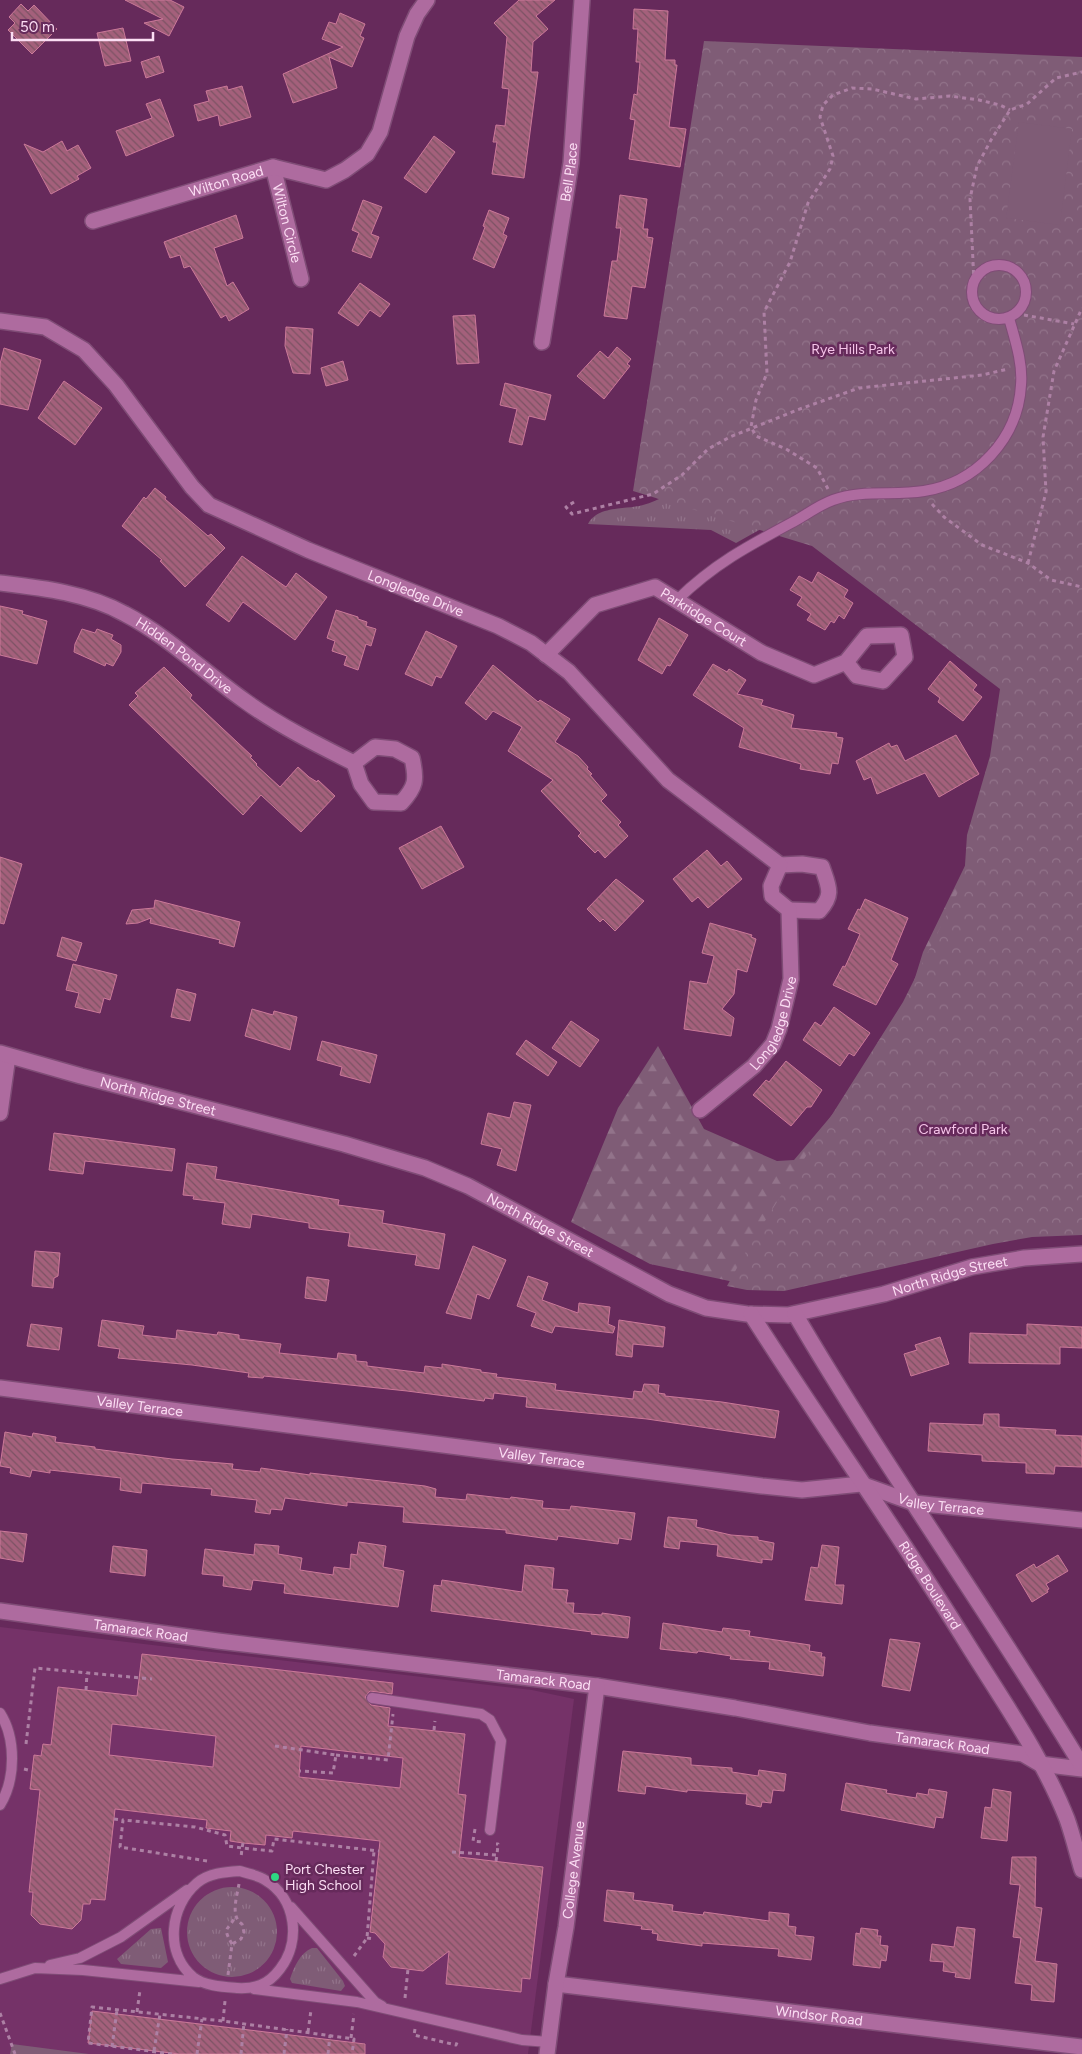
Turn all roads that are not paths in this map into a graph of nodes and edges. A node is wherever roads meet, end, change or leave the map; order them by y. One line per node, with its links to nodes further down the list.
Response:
1 (427, 0): 3 (street, Wilton Road)
2 (582, 0): 8 (street, Bell Place)
3 (274, 167): 4 (street, Wilton Road); 5 (street, Wilton Circle)
4 (94, 221)
5 (301, 279)
6 (1009, 318): 6 (lane); 10 (lane)
7 (0, 321): 11 (street, Longledge Drive)
8 (542, 342)
9 (0, 583): 13 (street, Hidden Pond Drive)
10 (677, 600): 11 (street, Parkridge Court); 12 (street, Parkridge Court)
11 (546, 655): 14 (street, Longledge Drive)
12 (846, 662)
13 (354, 763)
14 (780, 865): 15 (street); 15 (street)
15 (789, 910): 17 (street, Longledge Drive)
16 (4, 1054): 18 (street); 20 (street, North Ridge Street)
17 (700, 1110)
18 (0, 1113)
19 (1082, 1254): 21 (street, North Ridge Street)
20 (751, 1314): 21 (street, North Ridge Street); 23 (street, Ridge Boulevard)
21 (795, 1314): 24 (street)
22 (0, 1388): 23 (street, Valley Terrace)
23 (861, 1484): 24 (street, Valley Terrace); 30 (street, Ridge Boulevard)
24 (914, 1503): 25 (street, Valley Terrace); 31 (street)
25 (1082, 1520)
26 (0, 1611): 27 (street, Tamarack Road)
27 (596, 1686): 30 (street, Tamarack Road); 40 (street, College Avenue)
28 (372, 1698): 33 (lane)
29 (0, 1713): 32 (lane)
30 (1040, 1764): 31 (street, Tamarack Road); 34 (street, Ridge Boulevard)
31 (1082, 1768)
32 (0, 1805)
33 (490, 1830)
34 (1082, 1870)
35 (198, 1882): 36 (lane); 37 (lane); 39 (lane)
36 (287, 1903): 41 (lane); 42 (lane)
37 (35, 1968): 38 (lane); 39 (lane)
38 (0, 1979)
39 (207, 1983): 41 (lane)
40 (556, 1984): 43 (street, Windsor Road); 44 (street, College Avenue)
41 (254, 1989): 42 (lane)
42 (390, 2010): 44 (lane)
43 (1082, 2047)
44 (548, 2048)

